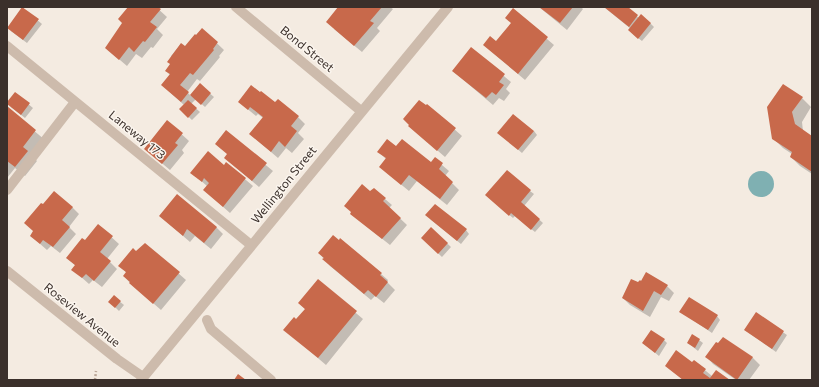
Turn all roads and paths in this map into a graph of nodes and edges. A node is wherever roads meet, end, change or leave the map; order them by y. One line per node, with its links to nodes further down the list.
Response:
1 (236, 7): 5 (street, Bond Street)
2 (448, 7): 5 (street, Wellington Street)
3 (7, 46): 4 (street, Laneway 173)
4 (75, 102): 6 (street); 7 (street, Laneway 173)
5 (361, 111): 7 (street, Wellington Street)
6 (7, 190)
7 (251, 245): 11 (street, Wellington Street)
8 (7, 271): 11 (street, Roseview Avenue)
9 (207, 320): 13 (street)
10 (96, 372): 12 (path)
11 (142, 378)
12 (95, 380)
13 (271, 380)

